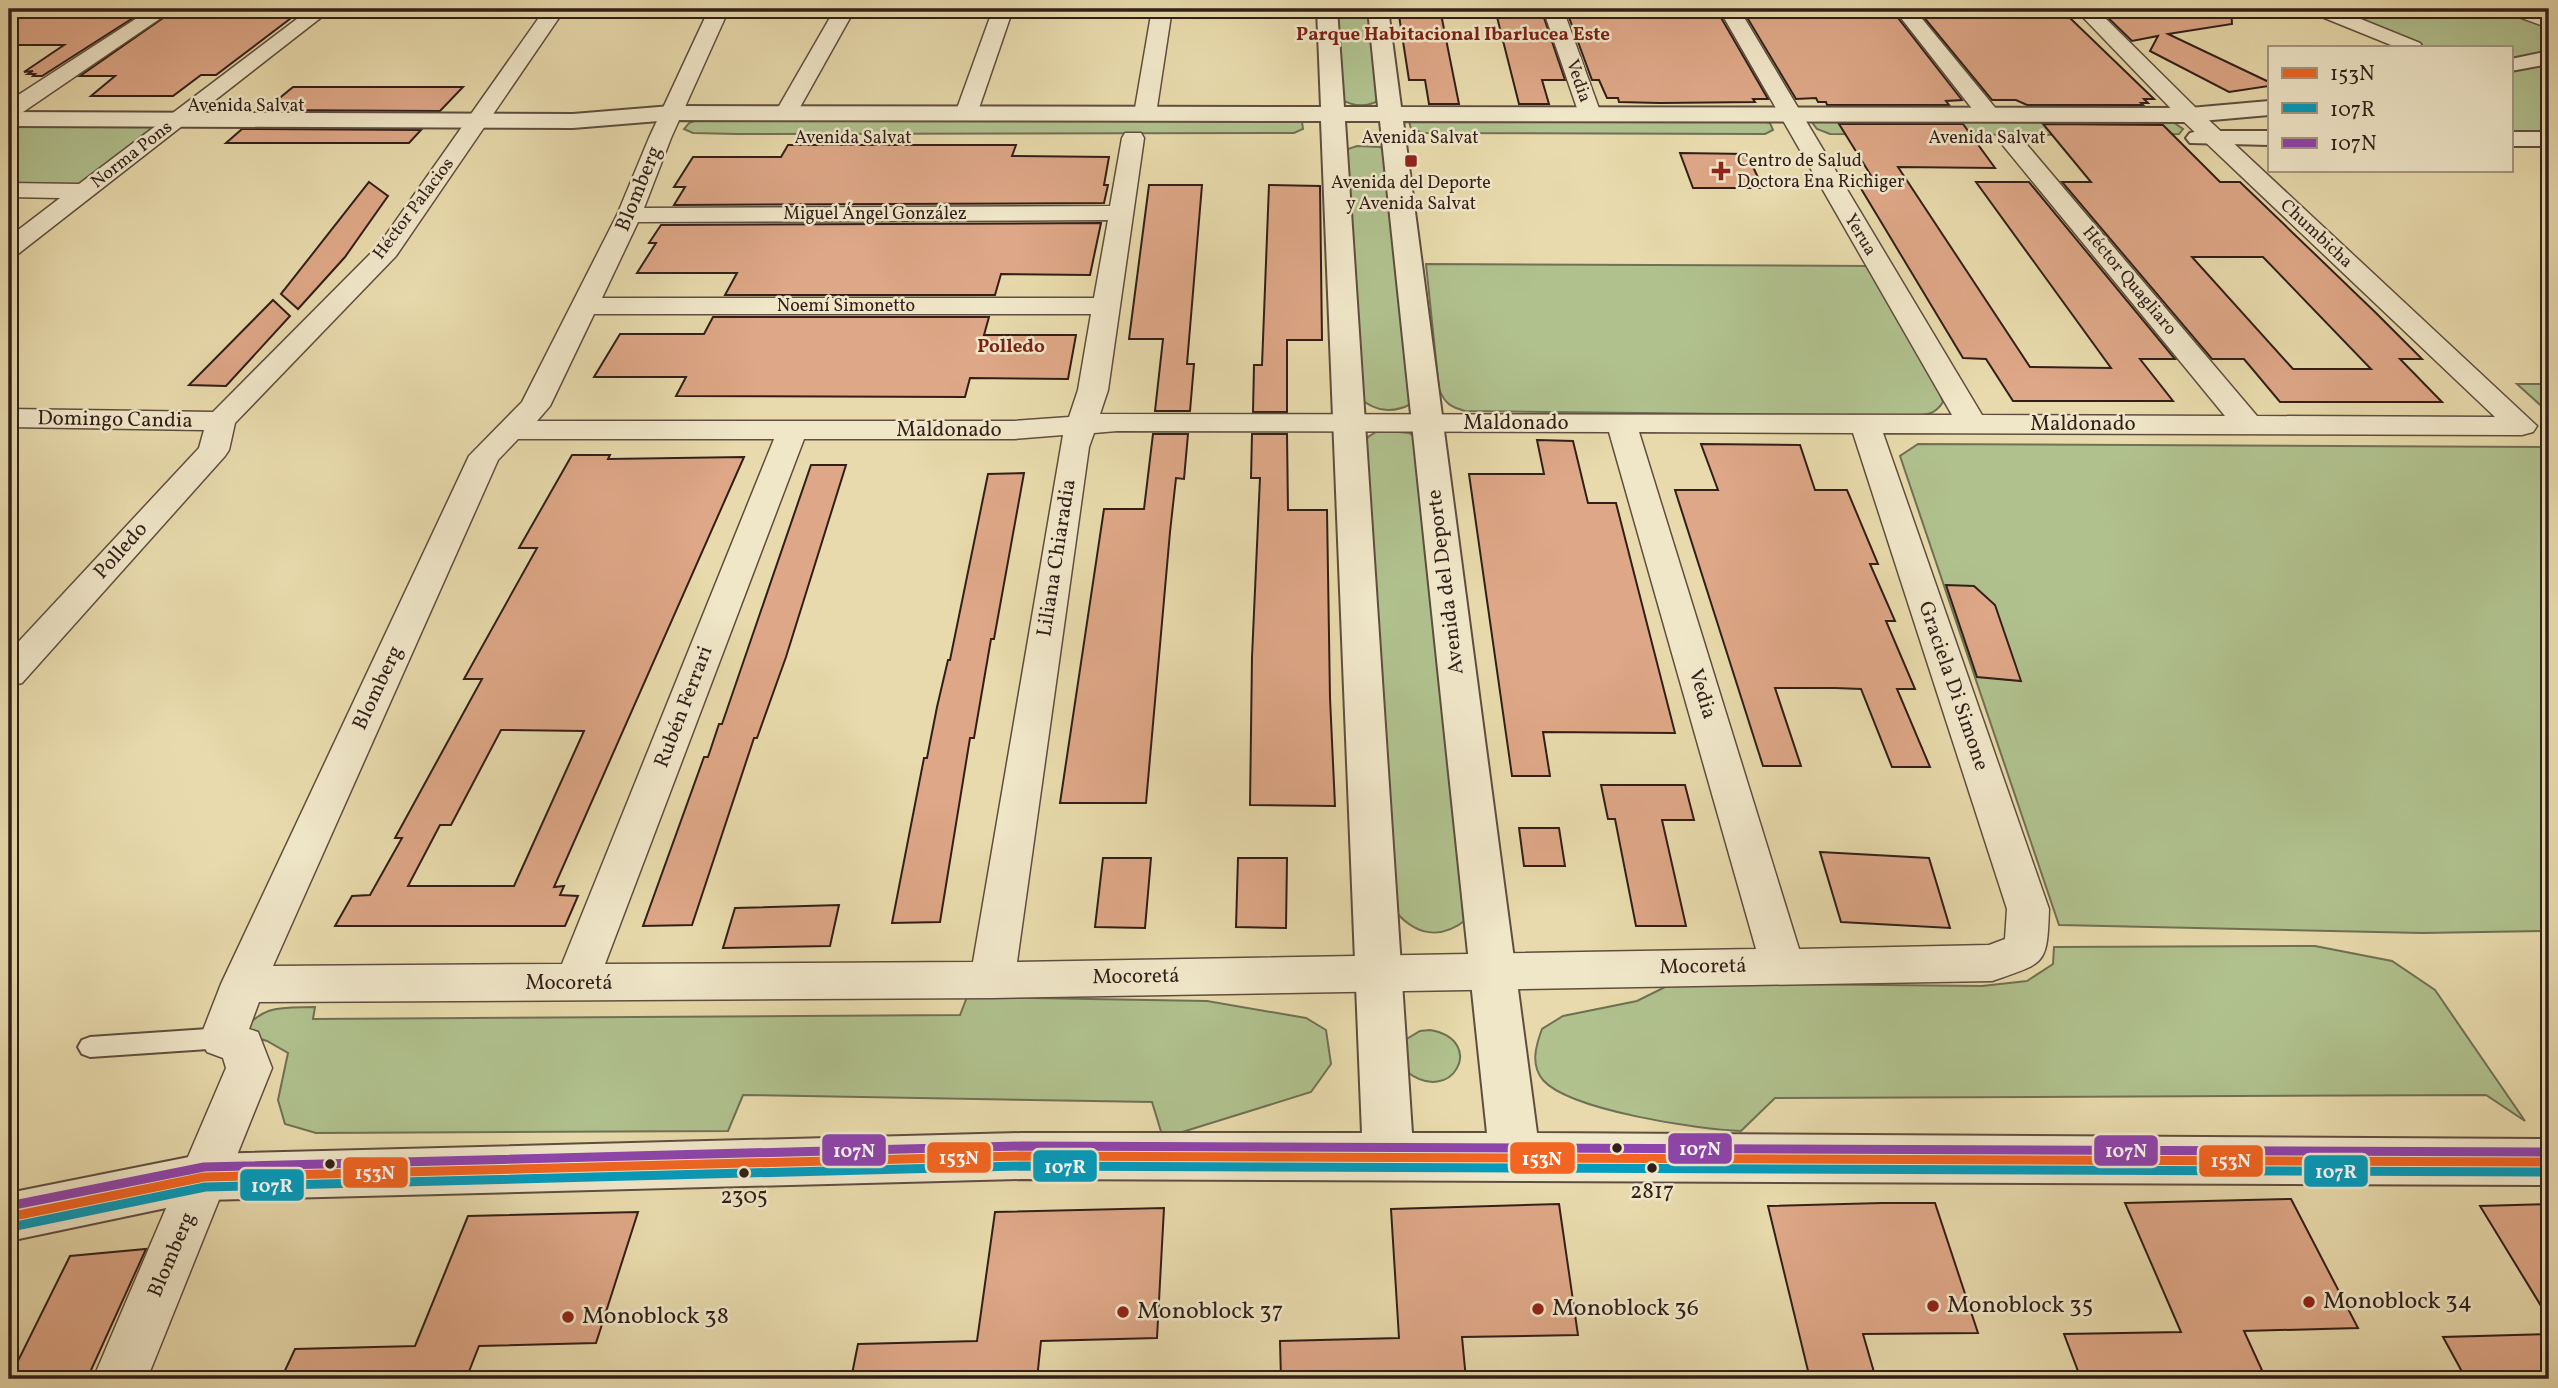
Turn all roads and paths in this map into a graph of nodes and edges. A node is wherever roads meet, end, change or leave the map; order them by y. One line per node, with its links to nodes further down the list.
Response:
1 (164, 9): 21 (street)
2 (322, 9): 22 (street, Norma Pons)
3 (555, 9): 31 (street, Héctor Palacios)
4 (719, 9): 23 (street, Blomberg)
5 (845, 9): 24 (street)
6 (1003, 9): 25 (street)
7 (1162, 9): 26 (street)
8 (1328, 9): 33 (street, Avenida del Deporte)
9 (1378, 9): 33 (street, Avenida del Deporte)
10 (1553, 9): 27 (street, Vedia)
11 (1729, 9): 28 (street, Yerua)
12 (1904, 9): 29 (street)
13 (2085, 9): 30 (street, Chumbicha)
14 (2319, 9): 17 (street)
15 (2515, 9): 16 (street)
16 (2549, 22)
17 (2411, 46)
18 (2549, 58): 19 (street)
19 (2512, 65)
20 (2268, 108): 30 (street, Avenida Salvat)
21 (11, 111): 22 (street, Avenida Salvat)
22 (186, 113): 31 (street, Avenida Salvat); 51 (street, Norma Pons)
23 (671, 113): 24 (street, Avenida Salvat); 32 (street, Avenida Salvat); 34 (street, Blomberg)
24 (786, 113): 25 (street, Avenida Salvat)
25 (966, 114): 26 (street, Avenida Salvat)
26 (1145, 114): 33 (street, Avenida Salvat)
27 (1590, 114): 28 (street, Avenida Salvat); 33 (street, Avenida Salvat)
28 (1788, 115): 29 (street, Avenida Salvat); 40 (street, Yerua)
29 (1989, 115): 30 (street, Avenida Salvat)
30 (2190, 115): 46 (street, Chumbicha)
31 (480, 119): 32 (street, Avenida Salvat); 58 (street, Héctor Palacios)
32 (573, 121): 34 (street, Avenida Salvat)
33 (1363, 132): 59 (street, Avenida del Deporte); 60 (street, Avenida del Deporte)
34 (660, 138): 35 (street, Avenida Salvat); 53 (street, Blomberg)
35 (687, 138)
36 (1105, 138): 37 (street)
37 (1133, 138): 38 (street); 52 (street, Liliana Chiaradia)
38 (1160, 138)
39 (1775, 138): 40 (street)
40 (1802, 138): 41 (street); 63 (street, Yerua)
41 (1830, 138)
42 (1982, 138): 43 (street, Avenida Salvat)
43 (2009, 138): 44 (street, Avenida Salvat); 65 (street, Héctor Quagliaro)
44 (2037, 138)
45 (2174, 138): 46 (street)
46 (2215, 138): 47 (street); 66 (street, Chumbicha)
47 (2268, 138)
48 (2512, 139): 49 (street)
49 (2549, 139)
50 (9, 190): 51 (street)
51 (85, 191): 54 (street, Norma Pons)
52 (1121, 213): 53 (street, Miguel Ángel González); 56 (street, Liliana Chiaradia)
53 (629, 215): 55 (street, Blomberg)
54 (9, 249)
55 (586, 306): 56 (street, Noemí Simonetto); 67 (street, Blomberg)
56 (1106, 306): 64 (street, Liliana Chiaradia)
57 (9, 418): 58 (street, Domingo Candia)
58 (221, 421): 69 (street, Polledo)
59 (1349, 422): 60 (street, Maldonado); 64 (street, Maldonado); 73 (street, Avenida del Deporte)
60 (1427, 423): 61 (street, Maldonado); 72 (street, Avenida del Deporte)
61 (1621, 423): 62 (street, Maldonado); 71 (street, Vedia)
62 (1865, 424): 63 (street, Maldonado); 70 (street, Graciela Di Simone)
63 (1972, 424): 65 (street, Maldonado)
64 (1081, 425): 68 (street, Maldonado); 74 (street, Liliana Chiaradia)
65 (2248, 425): 66 (street, Maldonado)
66 (2522, 426)
67 (511, 430): 68 (street, Maldonado); 76 (street, Blomberg)
68 (792, 430): 75 (street, Rubén Ferrari)
69 (9, 674)
70 (2026, 949): 71 (street, Mocoretá)
71 (1783, 966): 72 (street, Mocoretá)
72 (1493, 970): 73 (street, Mocoretá); 80 (street, Avenida del Deporte)
73 (1378, 973): 74 (street, Mocoretá); 79 (street, Avenida del Deporte)
74 (992, 980): 75 (street, Mocoretá)
75 (576, 983): 76 (street, Mocoretá)
76 (243, 984): 77 (street, Blomberg)
77 (223, 1038): 78 (lane); 82 (street, Blomberg)
78 (90, 1048)
79 (1388, 1156): 80 (street); 82 (street)
80 (1515, 1156): 81 (street)
81 (2549, 1162)
82 (204, 1177): 83 (street); 84 (street, Blomberg)
83 (9, 1217)
84 (120, 1379)

